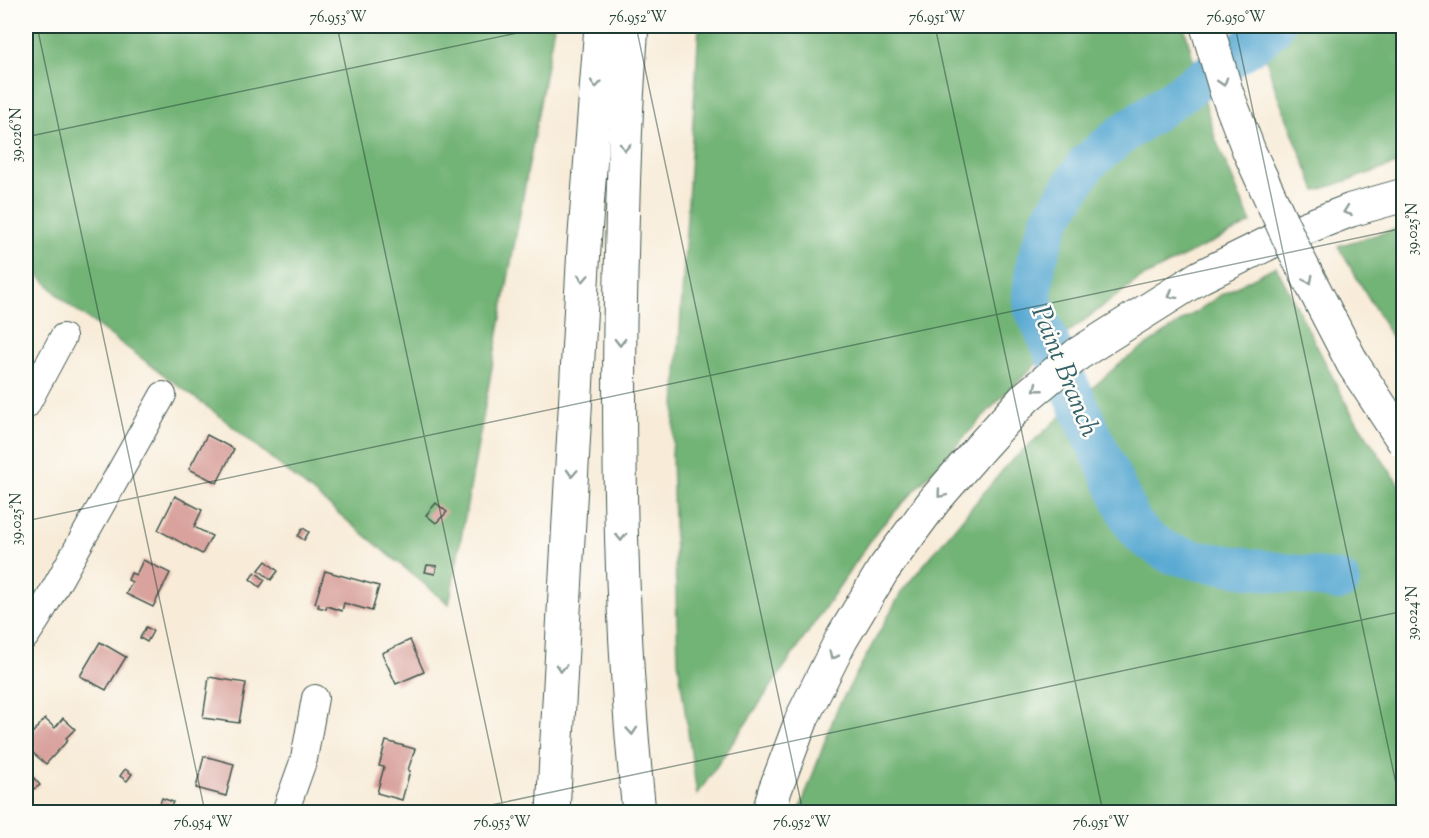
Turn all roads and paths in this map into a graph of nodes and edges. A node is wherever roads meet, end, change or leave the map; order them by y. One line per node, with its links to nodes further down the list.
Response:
1 (601, 26): 12 (highway, one-way to 12)
2 (632, 26): 13 (highway, one-way to 13)
3 (1207, 26): 8 (highway, one-way to 8, bridge)
4 (1404, 195): 14 (highway, one-way to 14)
5 (63, 337): 7 (street)
6 (164, 395): 9 (street)
7 (26, 405)
8 (1404, 442)
9 (26, 636)
10 (315, 698): 11 (street)
11 (285, 813)
12 (552, 813)
13 (639, 813)
14 (769, 813)

